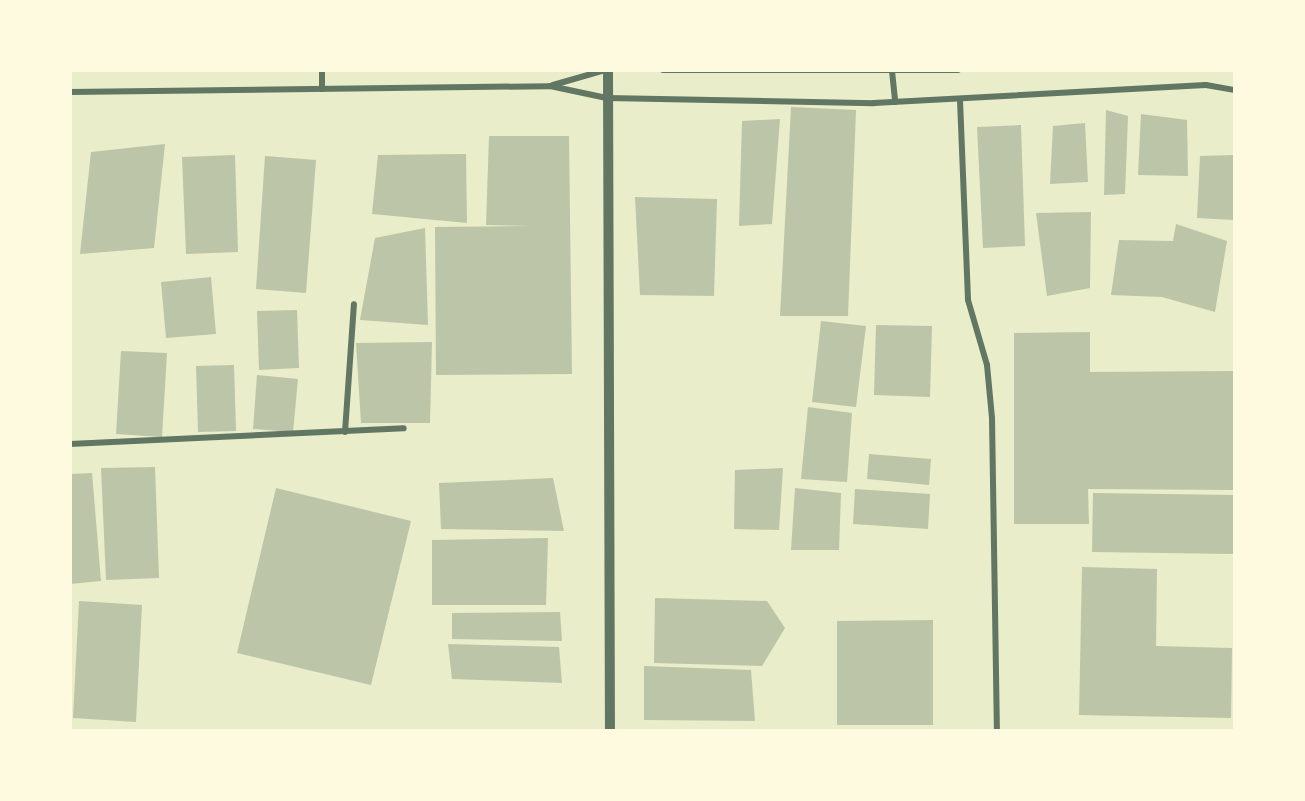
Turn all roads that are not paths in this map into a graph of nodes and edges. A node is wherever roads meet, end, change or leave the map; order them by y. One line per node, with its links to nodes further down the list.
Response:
1 (322, 70): 7 (street)
2 (607, 70): 6 (street); 10 (street)
3 (663, 70): 5 (street)
4 (958, 70): 5 (street)
5 (892, 72): 12 (street)
6 (550, 86): 7 (street); 10 (street)
7 (322, 89): 9 (street)
8 (1234, 90): 11 (street)
9 (70, 92)
10 (607, 98): 12 (street); 17 (street)
11 (960, 100): 12 (street); 18 (street)
12 (895, 102)
13 (354, 304): 15 (street)
14 (404, 428): 15 (street)
15 (345, 432): 16 (street)
16 (70, 444)
17 (610, 730)
18 (997, 730)

